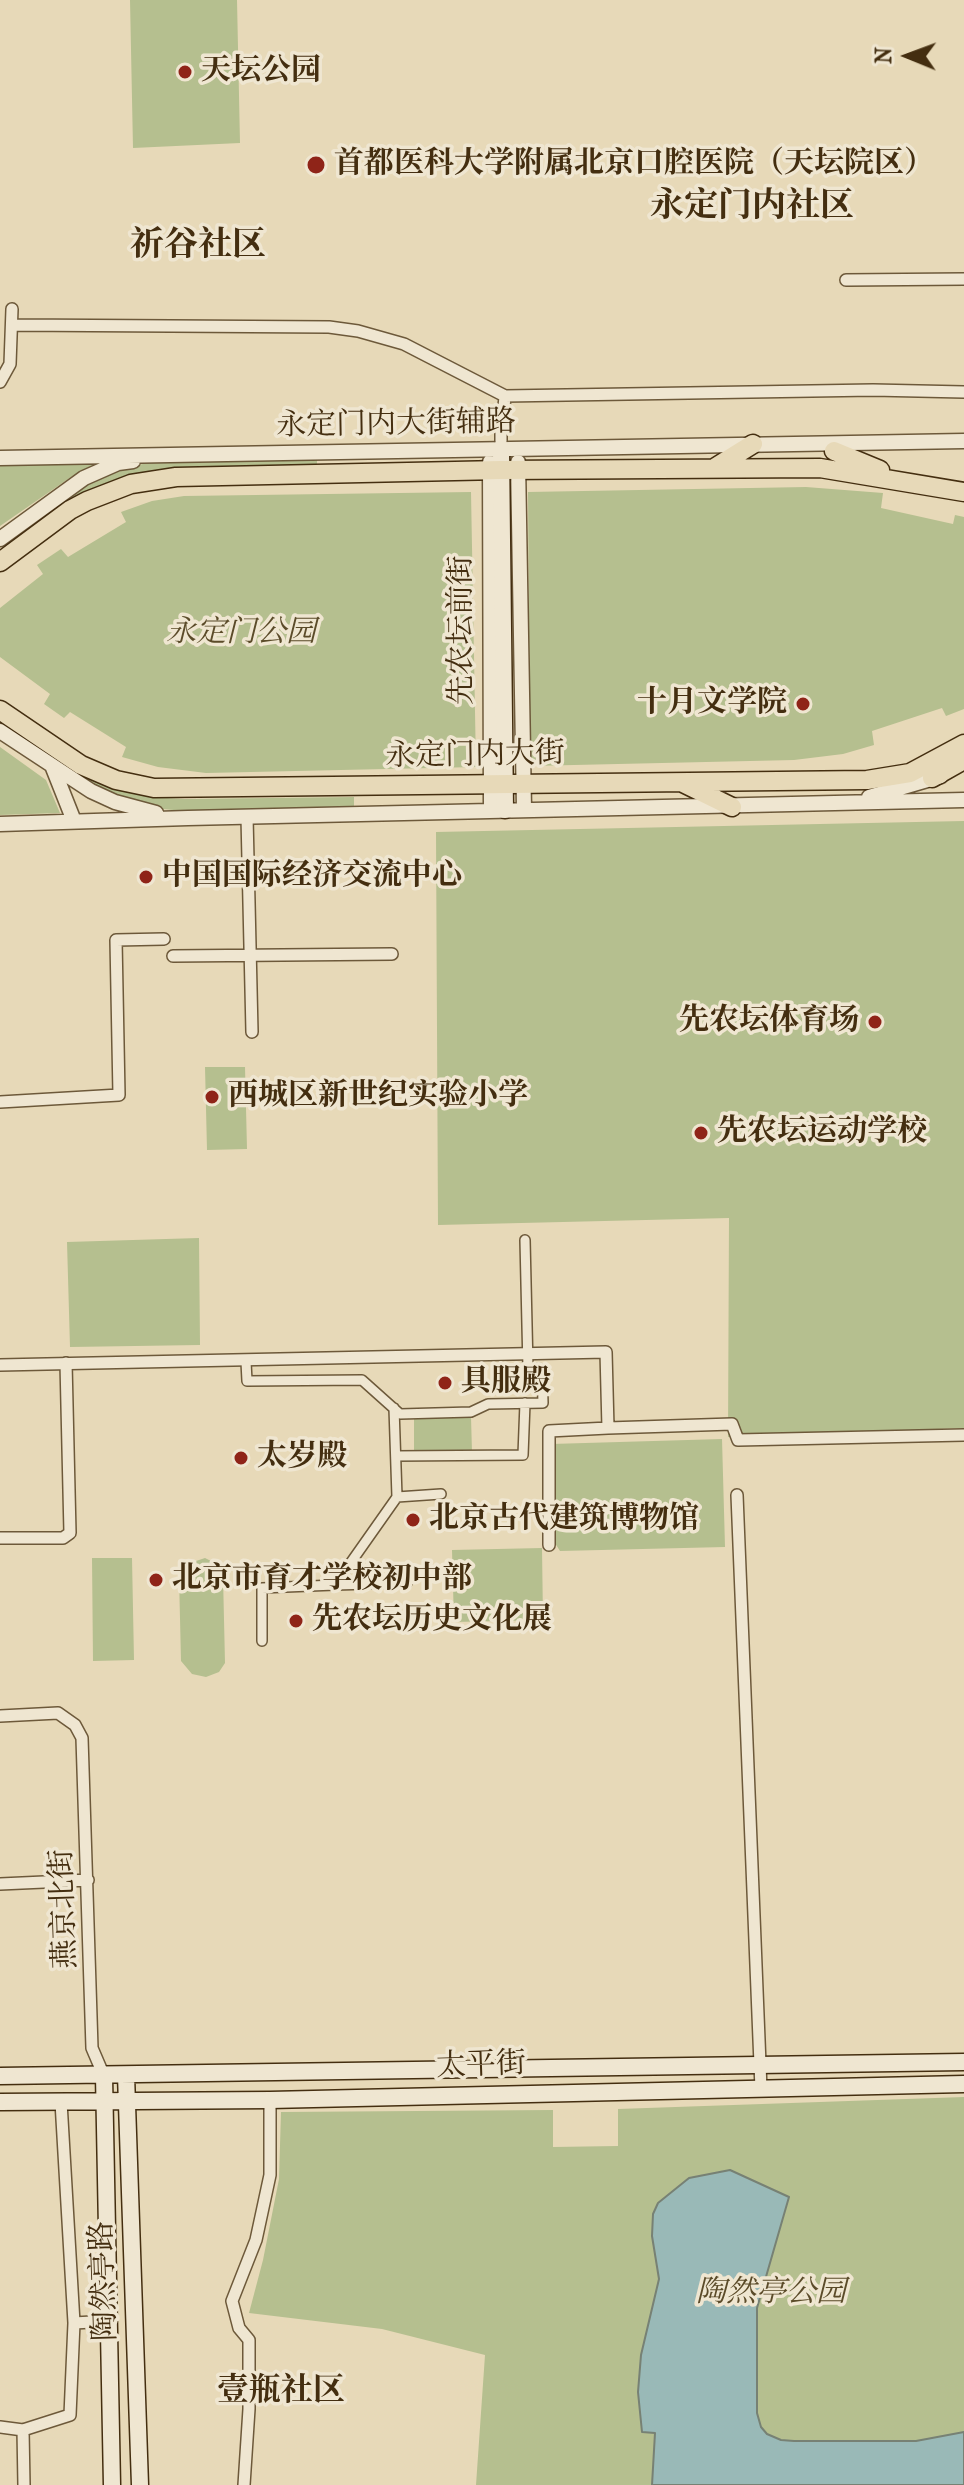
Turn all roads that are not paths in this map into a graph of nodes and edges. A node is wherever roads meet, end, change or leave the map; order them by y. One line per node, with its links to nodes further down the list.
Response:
1 (964, 279): 2 (street)
2 (846, 280)
3 (12, 309): 4 (street)
4 (13, 325): 5 (street); 7 (street)
5 (0, 382)
6 (964, 392): 7 (street)
7 (504, 402): 11 (street)
8 (964, 441): 10 (street)
9 (753, 444): 10 (street, 永定门内大街辅路); 11 (street, 永定门内大街辅路); 15 (main road)
10 (793, 446): 12 (street)
11 (504, 449): 13 (street, 永定门内大街辅路); 16 (main road, 先农坛前街)
12 (834, 451): 17 (main road)
13 (172, 453): 14 (street, 永定门内大街辅路); 19 (street)
14 (0, 458)
15 (713, 468): 16 (main road); 17 (main road)
16 (504, 470): 19 (main road); 29 (main road, 先农坛前街)
17 (901, 480): 18 (main road)
18 (964, 492)
19 (8, 541): 20 (main road)
20 (0, 562)
21 (0, 710): 22 (main road, 永定门内大街)
22 (10, 732): 25 (street); 29 (main road, 永定门内大街)
23 (964, 744): 28 (main road, 永定门内大街)
24 (964, 760): 27 (main road)
25 (53, 768): 35 (street); 36 (street)
26 (964, 768): 27 (street)
27 (932, 778): 31 (street)
28 (677, 780): 29 (main road, 永定门内大街); 32 (main road)
29 (508, 783): 33 (main road, 先农坛前街)
30 (964, 800): 31 (street)
31 (848, 803): 32 (street)
32 (732, 807): 33 (street)
33 (508, 810): 34 (street)
34 (247, 817): 35 (street); 39 (street)
35 (188, 818): 36 (street)
36 (74, 821): 37 (street)
37 (0, 824)
38 (164, 939): 43 (street)
39 (250, 954): 40 (street); 41 (street); 42 (street)
40 (392, 954)
41 (173, 956)
42 (252, 1032)
43 (0, 1102)
44 (525, 1240): 45 (street)
45 (528, 1354): 46 (street); 49 (street); 51 (street)
46 (246, 1362): 47 (street); 50 (street)
47 (66, 1363): 48 (street); 57 (street)
48 (0, 1365)
49 (525, 1403): 50 (street); 53 (street)
50 (394, 1408): 53 (street)
51 (608, 1428): 52 (street); 58 (street)
52 (964, 1435)
53 (396, 1456): 56 (street)
54 (441, 1494): 56 (street)
55 (737, 1495): 66 (street)
56 (397, 1497): 60 (street)
57 (0, 1538)
58 (549, 1545)
59 (407, 1583): 60 (street)
60 (335, 1585): 61 (street)
61 (262, 1641)
62 (0, 1716): 63 (street, 燕京北街)
63 (88, 1880): 64 (street); 69 (street, 燕京北街)
64 (0, 1884)
65 (964, 2062): 66 (main road, 太平街)
66 (761, 2066): 67 (main road, 太平街); 71 (street)
67 (126, 2075): 69 (main road, 太平街); 76 (main road, 陶然亭路)
68 (0, 2076): 69 (main road, 太平街)
69 (104, 2076): 75 (main road, 陶然亭路)
70 (964, 2084): 71 (main road, 太平街)
71 (761, 2089): 72 (main road, 太平街)
72 (270, 2100): 76 (main road, 太平街); 84 (street)
73 (0, 2102): 74 (main road, 太平街)
74 (61, 2102): 75 (main road, 太平街); 78 (street)
75 (104, 2102): 76 (main road, 太平街); 77 (main road, 陶然亭路)
76 (127, 2102): 83 (main road, 陶然亭路)
77 (110, 2321): 78 (street); 82 (main road, 陶然亭路)
78 (74, 2323): 80 (street)
79 (0, 2427): 80 (street)
80 (23, 2430): 81 (street)
81 (24, 2485)
82 (112, 2485)
83 (140, 2485)
84 (244, 2485)

